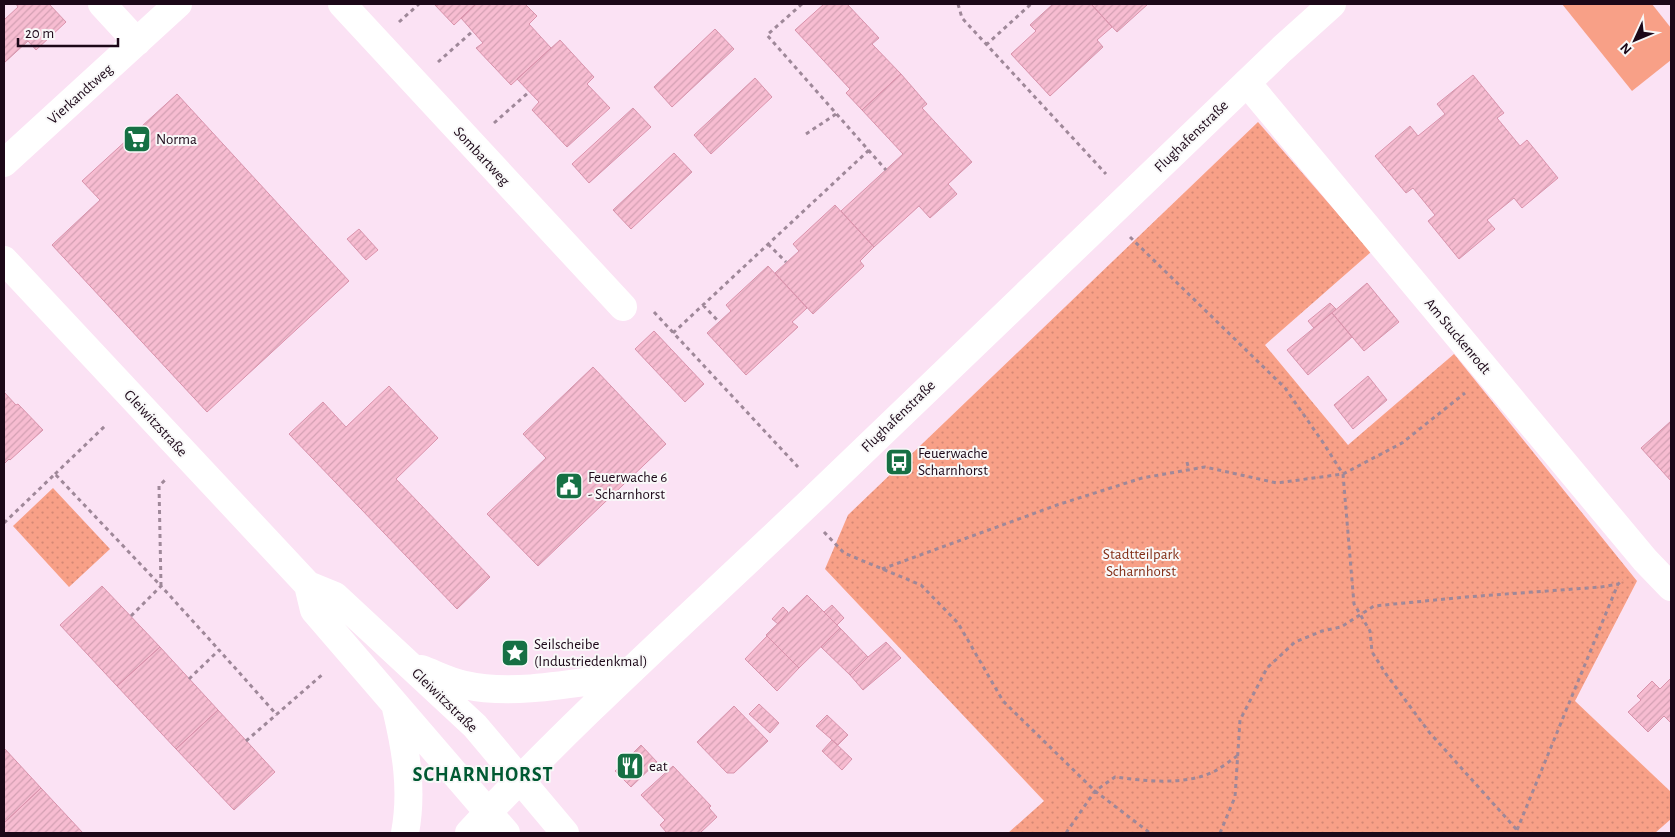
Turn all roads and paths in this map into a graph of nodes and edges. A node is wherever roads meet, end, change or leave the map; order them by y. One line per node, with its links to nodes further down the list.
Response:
1 (102, 4): 9 (street)
2 (178, 4): 9 (street, Vierkandtweg)
3 (342, 4): 12 (street, Sombartweg)
4 (802, 4): 14 (path)
5 (958, 4): 10 (path)
6 (1030, 4): 10 (path)
7 (1332, 4): 11 (street, Flughafenstraße)
8 (473, 31): 12 (path)
9 (138, 42): 18 (street, Vierkandtweg)
10 (986, 45): 20 (path)
11 (1247, 82): 29 (street, Am Stuckenrodt); 50 (street, Flughafenstraße)
12 (415, 83): 16 (street, Sombartweg)
13 (529, 92): 16 (path)
14 (836, 114): 15 (path); 17 (path)
15 (806, 134)
16 (471, 144): 26 (street, Sombartweg)
17 (869, 150): 19 (path); 22 (path)
18 (4, 163)
19 (886, 170)
20 (1110, 180)
21 (1127, 234): 36 (path)
22 (768, 244): 24 (path); 25 (path)
23 (4, 260): 31 (street, Gleiwitzstraße)
24 (786, 262)
25 (703, 305): 27 (path); 28 (path)
26 (636, 307): 28 (path)
27 (719, 322)
28 (673, 333): 33 (path)
29 (1488, 373): 36 (path); 39 (street, Am Stuckenrodt)
30 (105, 426): 35 (path)
31 (187, 457): 42 (street, Gleiwitzstraße); 43 (path)
32 (1187, 462): 34 (path)
33 (798, 467)
34 (1189, 470): 36 (path); 40 (path)
35 (55, 474): 37 (path); 43 (path)
36 (1343, 474): 46 (path)
37 (4, 523)
38 (821, 529): 40 (path)
39 (1644, 560): 41 (path); 44 (street, Am Stuckenrodt)
40 (882, 569): 57 (path)
41 (1618, 584): 46 (path); 59 (path)
42 (308, 585): 48 (street, Gleiwitzstraße); 52 (street, Gleiwitzstraße)
43 (161, 586): 45 (path); 47 (path)
44 (1671, 588)
45 (131, 616)
46 (1360, 616): 55 (path); 59 (path)
47 (218, 650): 51 (path); 53 (path)
48 (406, 663): 50 (street); 56 (street, Gleiwitzstraße)
49 (323, 674): 53 (path)
50 (625, 676): 56 (street, Flughafenstraße)
51 (188, 679)
52 (395, 704): 58 (street, Gleiwitzstraße); 60 (street)
53 (277, 715): 54 (path)
54 (246, 741)
55 (1238, 756): 57 (path); 66 (path)
56 (519, 780): 58 (street, Flughafenstraße); 63 (street, Gleiwitzstraße)
57 (1095, 790): 64 (path); 65 (path)
58 (488, 813): 61 (street, Flughafenstraße); 62 (street, Gleiwitzstraße)
59 (1516, 832)
60 (405, 833)
61 (469, 833)
62 (506, 833)
63 (566, 833)
64 (1066, 833)
65 (1150, 833)
66 (1220, 833)

